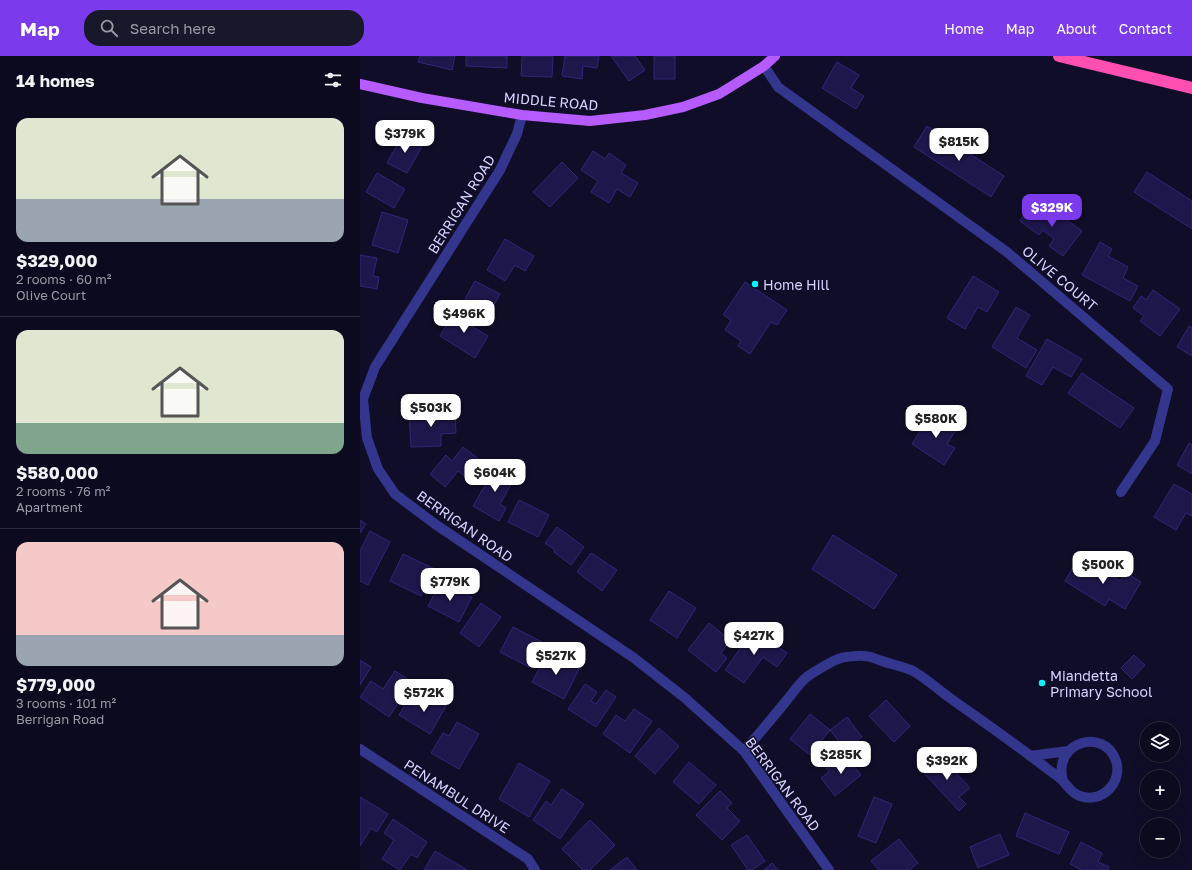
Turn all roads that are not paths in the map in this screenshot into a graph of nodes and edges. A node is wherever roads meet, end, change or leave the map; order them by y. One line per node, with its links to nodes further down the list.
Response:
1 (775, 56): 3 (main road, MIDDLE ROAD)
2 (1059, 56): 5 (highway)
3 (764, 66): 6 (main road, MIDDLE ROAD); 8 (street, OLIVE COURT)
4 (360, 84): 6 (main road, MIDDLE ROAD)
5 (1192, 88)
6 (522, 115): 7 (street, BERRIGAN ROAD)
7 (362, 399): 10 (street, BERRIGAN ROAD)
8 (1121, 492)
9 (360, 749): 14 (street, PENAMBUL DRIVE)
10 (744, 751): 12 (street); 15 (street, BERRIGAN ROAD)
11 (1068, 751): 12 (street); 13 (street); 13 (street)
12 (1030, 756): 13 (street)
13 (1063, 781)
14 (535, 870)
15 (829, 870)

